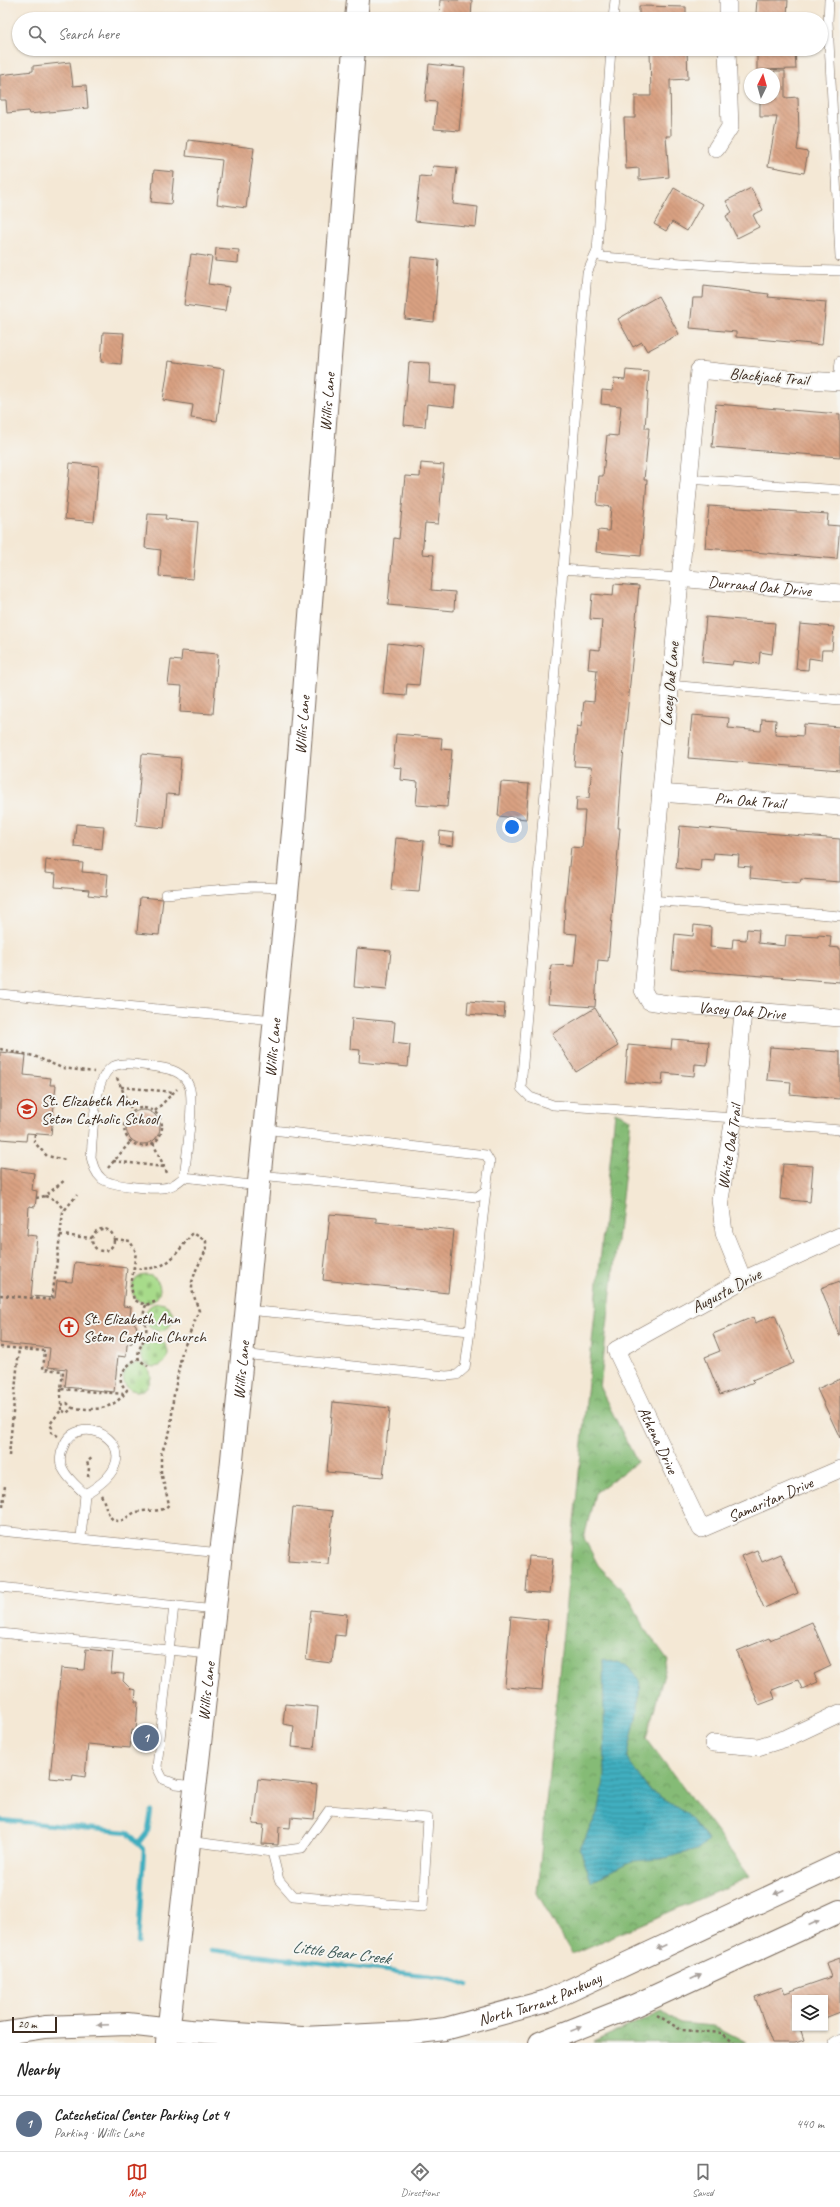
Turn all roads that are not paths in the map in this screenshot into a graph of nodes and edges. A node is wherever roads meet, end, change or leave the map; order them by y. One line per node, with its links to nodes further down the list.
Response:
1 (358, 0): 5 (street)
2 (614, 0): 6 (lane)
3 (728, 0): 7 (street)
4 (829, 0): 13 (lane)
5 (357, 12)
6 (613, 12)
7 (728, 12)
8 (353, 56): 27 (street, Willis Lane)
9 (611, 56): 12 (lane)
10 (727, 56): 11 (street)
11 (716, 149)
12 (597, 251): 14 (lane); 20 (lane)
13 (840, 257)
14 (840, 270)
15 (840, 361): 17 (lane)
16 (698, 370): 17 (street, Blackjack Trail); 18 (street, Lacey Oak Lane)
17 (839, 382)
18 (688, 479): 19 (lane); 21 (street, Lacey Oak Lane)
19 (840, 490)
20 (562, 569): 21 (lane); 36 (lane)
21 (678, 578): 22 (street, Durrand Oak Drive); 23 (street, Lacey Oak Lane)
22 (840, 593)
23 (669, 685): 24 (lane); 25 (street, Lacey Oak Lane)
24 (840, 700)
25 (660, 793): 26 (street, Pin Oak Trail); 29 (street, Lacey Oak Lane)
26 (840, 807)
27 (288, 888): 28 (lane); 35 (street, Willis Lane)
28 (165, 894)
29 (651, 900): 30 (lane); 32 (street, Lacey Oak Lane)
30 (840, 916)
31 (0, 994): 35 (lane)
32 (645, 998): 33 (street, Vasey Oak Drive)
33 (743, 1011): 34 (street, Vasey Oak Drive); 36 (street, White Oak Trail)
34 (840, 1018)
35 (274, 1020): 37 (street, Willis Lane)
36 (734, 1118): 38 (lane); 43 (street, White Oak Trail)
37 (264, 1128): 40 (street, Willis Lane); 41 (lane)
38 (840, 1130)
39 (184, 1177): 39 (lane); 40 (lane)
40 (260, 1181): 41 (lane); 44 (street, Willis Lane)
41 (486, 1190): 45 (lane)
42 (840, 1236): 43 (street, Augusta Drive)
43 (743, 1280): 46 (street, Augusta Drive)
44 (246, 1310): 45 (lane); 47 (street, Willis Lane)
45 (470, 1331): 47 (lane)
46 (616, 1350): 50 (street, Athena Drive)
47 (242, 1354): 53 (street, Willis Lane)
48 (840, 1469): 50 (street, Samaritan Drive)
49 (85, 1494): 49 (lane); 52 (lane)
50 (701, 1529)
51 (0, 1531): 52 (lane)
52 (81, 1538): 53 (lane)
53 (221, 1552): 56 (street, Willis Lane)
54 (0, 1587): 55 (lane)
55 (174, 1606): 56 (lane); 58 (lane)
56 (215, 1610): 59 (street, Willis Lane)
57 (0, 1633): 58 (lane)
58 (171, 1650): 59 (lane); 62 (lane)
59 (209, 1654): 62 (street, Willis Lane)
60 (840, 1713): 61 (street)
61 (713, 1743)
62 (195, 1786): 63 (street, Willis Lane)
63 (188, 1841): 64 (lane); 68 (street, Willis Lane)
64 (272, 1852): 64 (lane)
65 (840, 1864): 69 (street, North Tarrant Parkway, one-way to 69)
66 (840, 1911): 71 (street, one-way to 66)
67 (0, 2034): 68 (street, North Tarrant Parkway, one-way to 67)
68 (168, 2036): 69 (street, North Tarrant Parkway)
69 (446, 2036)
70 (840, 2039): 72 (lane)
71 (540, 2043)
72 (833, 2043)

